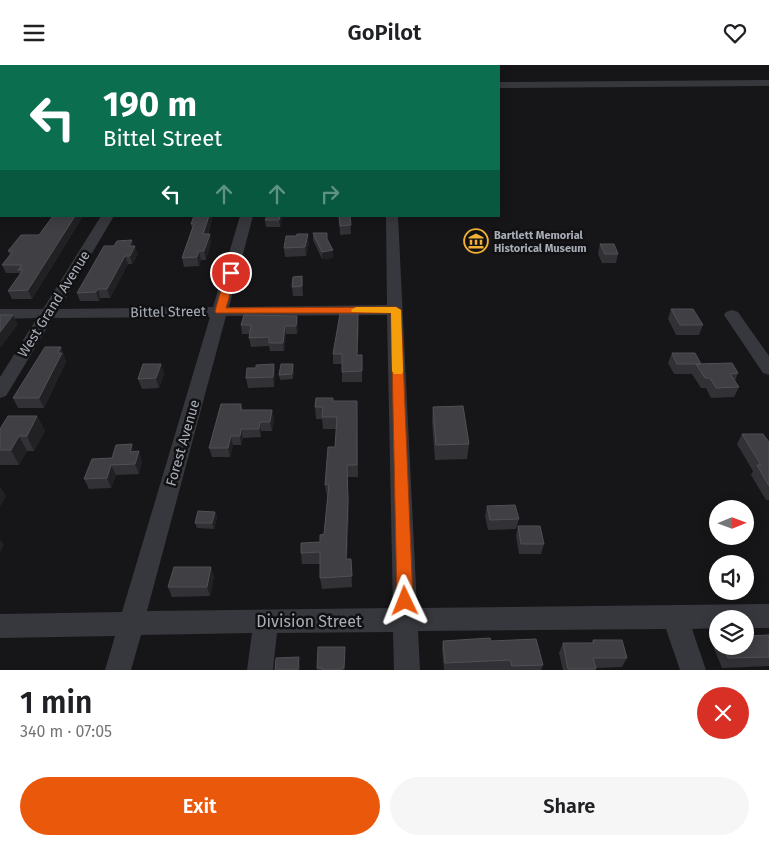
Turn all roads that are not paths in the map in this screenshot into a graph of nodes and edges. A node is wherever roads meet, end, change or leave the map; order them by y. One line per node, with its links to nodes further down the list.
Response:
1 (769, 83): 2 (street)
2 (500, 85)
3 (107, 217): 9 (street, West Grand Avenue)
4 (247, 217): 7 (street, Forest Avenue)
5 (392, 217): 6 (street)
6 (396, 310): 7 (street, Bittel Street); 16 (street)
7 (220, 311): 9 (street, Bittel Street); 17 (street, Forest Avenue)
8 (0, 314): 9 (street, Bittel Street)
9 (48, 314): 12 (street, West Grand Avenue)
10 (732, 315): 11 (street)
11 (769, 369)
12 (0, 392)
13 (769, 616): 14 (street, Division Street)
14 (675, 617): 16 (street, Division Street); 22 (street)
15 (266, 621): 16 (street, Division Street); 17 (street, Division Street); 20 (street)
16 (406, 621): 21 (street)
17 (132, 624): 18 (street, Division Street); 19 (street, Forest Avenue)
18 (0, 626)
19 (118, 670)
20 (260, 670)
21 (407, 670)
22 (693, 670)

